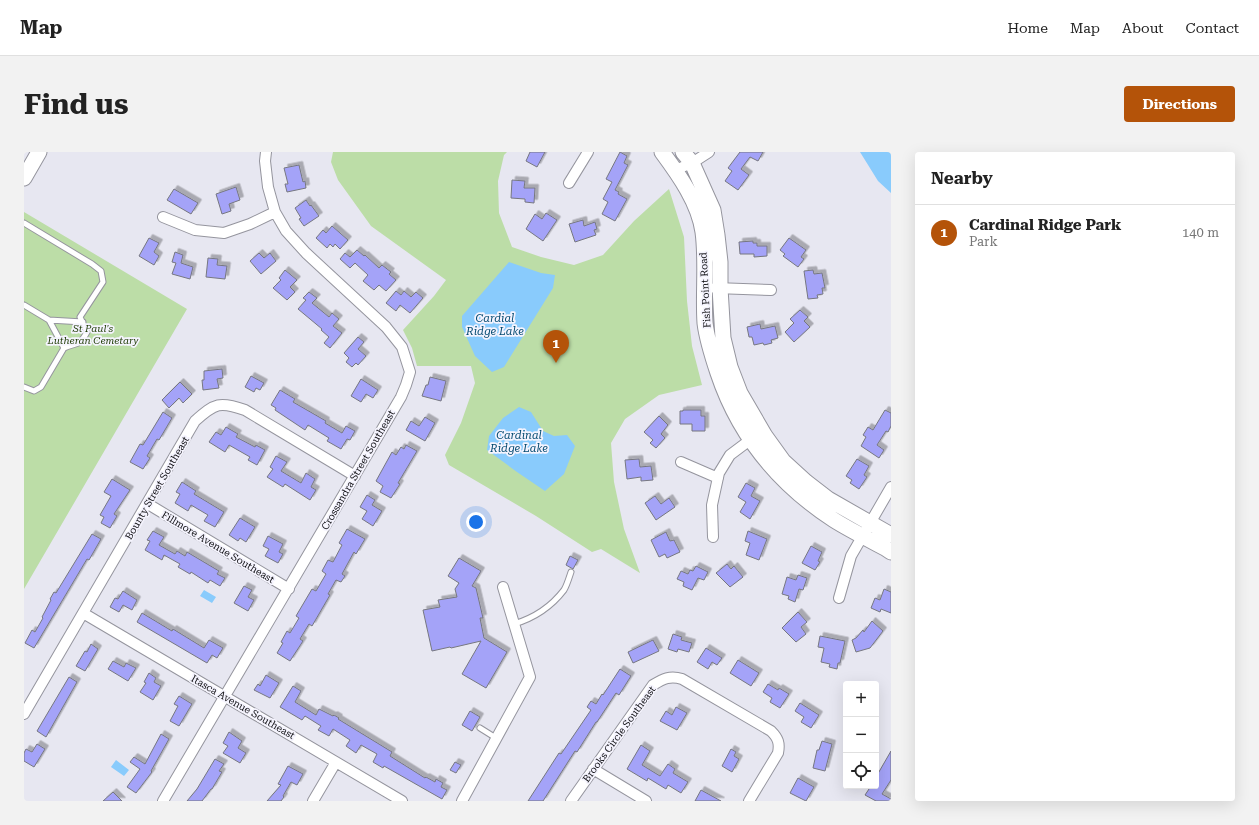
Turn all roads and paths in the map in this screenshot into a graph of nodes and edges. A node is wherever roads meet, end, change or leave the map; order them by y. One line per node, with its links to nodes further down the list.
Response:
1 (39, 152): 8 (street)
2 (266, 152): 10 (street, Crossandra Street Southeast)
3 (588, 152): 9 (street)
4 (662, 152): 7 (street, Fish Point Road)
5 (709, 152): 6 (street)
6 (687, 158): 7 (street); 13 (street, Fish Point Road)
7 (675, 170): 13 (street, Fish Point Road)
8 (24, 178)
9 (569, 183)
10 (275, 212): 11 (street); 22 (street, Crossandra Street Southeast)
11 (163, 217)
12 (24, 223): 17 (lane)
13 (712, 288): 14 (street); 20 (street, Fish Point Road); 26 (street, Fish Point Road)
14 (771, 290)
15 (24, 305): 16 (lane)
16 (49, 320): 17 (lane); 18 (lane)
17 (83, 322): 18 (lane)
18 (64, 348): 19 (lane)
19 (24, 387)
20 (750, 440): 23 (street); 26 (street, Fish Point Road)
21 (681, 462): 23 (street)
22 (355, 476): 25 (street, Bounty Street Southeast); 32 (street, Crossandra Street Southeast)
23 (718, 478): 28 (street)
24 (891, 487): 26 (street)
25 (148, 504): 32 (street, Fillmore Avenue Southeast); 34 (street, Bounty Street Southeast)
26 (866, 529): 27 (street, Fish Point Road); 29 (street, Fish Point Road); 33 (street)
27 (891, 535)
28 (713, 537)
29 (891, 552)
30 (571, 572): 35 (lane)
31 (503, 587): 35 (street)
32 (289, 589): 36 (street, Crossandra Street Southeast)
33 (839, 598)
34 (83, 613): 36 (street, Itasca Avenue Southeast); 37 (street, Bounty Street Southeast)
35 (514, 624): 39 (street)
36 (225, 697): 40 (street, Itasca Avenue Southeast); 42 (street, Crossandra Street Southeast)
37 (24, 714)
38 (480, 728): 39 (lane)
39 (496, 738): 45 (street)
40 (336, 762): 43 (street); 44 (street, Itasca Avenue Southeast)
41 (593, 769): 46 (street, Brooks Circle Southeast); 47 (street); 48 (street, Brooks Circle Southeast)
42 (163, 801)
43 (313, 801)
44 (402, 801)
45 (462, 801)
46 (571, 801)
47 (646, 801)
48 (749, 801)

